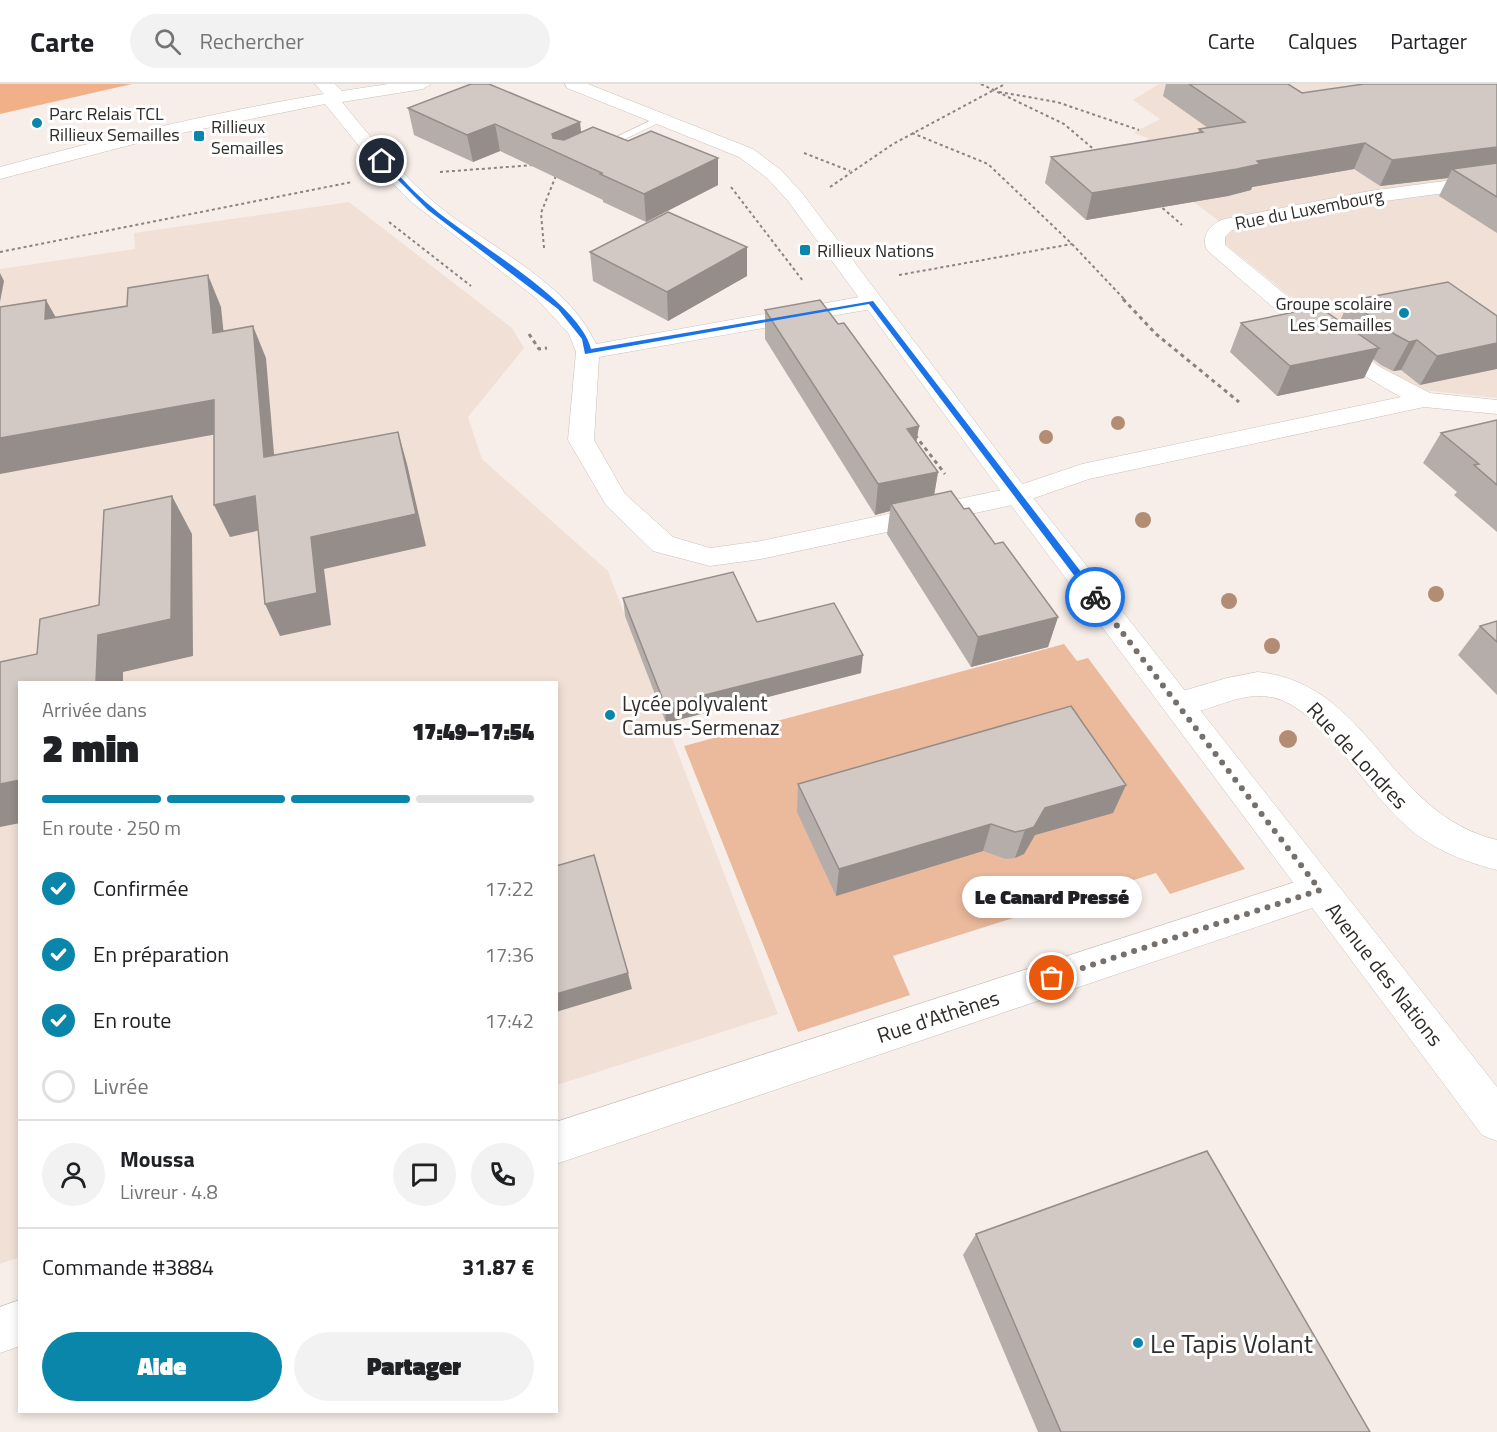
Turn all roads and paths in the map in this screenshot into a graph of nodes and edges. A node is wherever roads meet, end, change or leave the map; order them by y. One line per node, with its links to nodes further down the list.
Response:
1 (423, 84): 6 (street)
2 (573, 84): 7 (street, Avenue des Nations)
3 (981, 84): 5 (path)
4 (1005, 84): 5 (path)
5 (993, 90): 8 (path); 9 (path)
6 (328, 91): 11 (street); 12 (street)
7 (662, 119): 10 (lane); 15 (street, Avenue des Nations)
8 (1139, 130)
9 (912, 133): 15 (path); 17 (path)
10 (563, 163): 12 (path); 19 (path)
11 (0, 173)
12 (395, 176): 18 (path); 22 (street)
13 (1497, 180): 23 (street, Rue du Luxembourg)
14 (726, 181): 16 (path)
15 (795, 197): 16 (path); 20 (street, Avenue des Nations)
16 (745, 205): 21 (path)
17 (1072, 244): 20 (path); 26 (path)
18 (0, 252)
19 (537, 254)
20 (864, 292): 21 (street); 27 (street, Avenue des Nations)
21 (824, 310): 22 (street)
22 (588, 352): 28 (street, Rue du Luxembourg)
23 (1424, 400): 24 (street, Rue du Luxembourg); 26 (street, Rue du Luxembourg)
24 (1497, 407)
25 (911, 429): 28 (path)
26 (1272, 430): 27 (street, Rue du Luxembourg)
27 (1017, 495): 28 (street, Rue du Luxembourg); 29 (street, Avenue des Nations)
28 (967, 506)
29 (1177, 704): 30 (street, Rue de Londres); 31 (street, Avenue des Nations)
30 (1497, 855)
31 (1320, 890): 32 (street, Avenue des Nations); 33 (street, Rue d'Athènes)
32 (1497, 1120)
33 (558, 1142)
34 (18, 1324): 35 (street)
35 (0, 1330)

